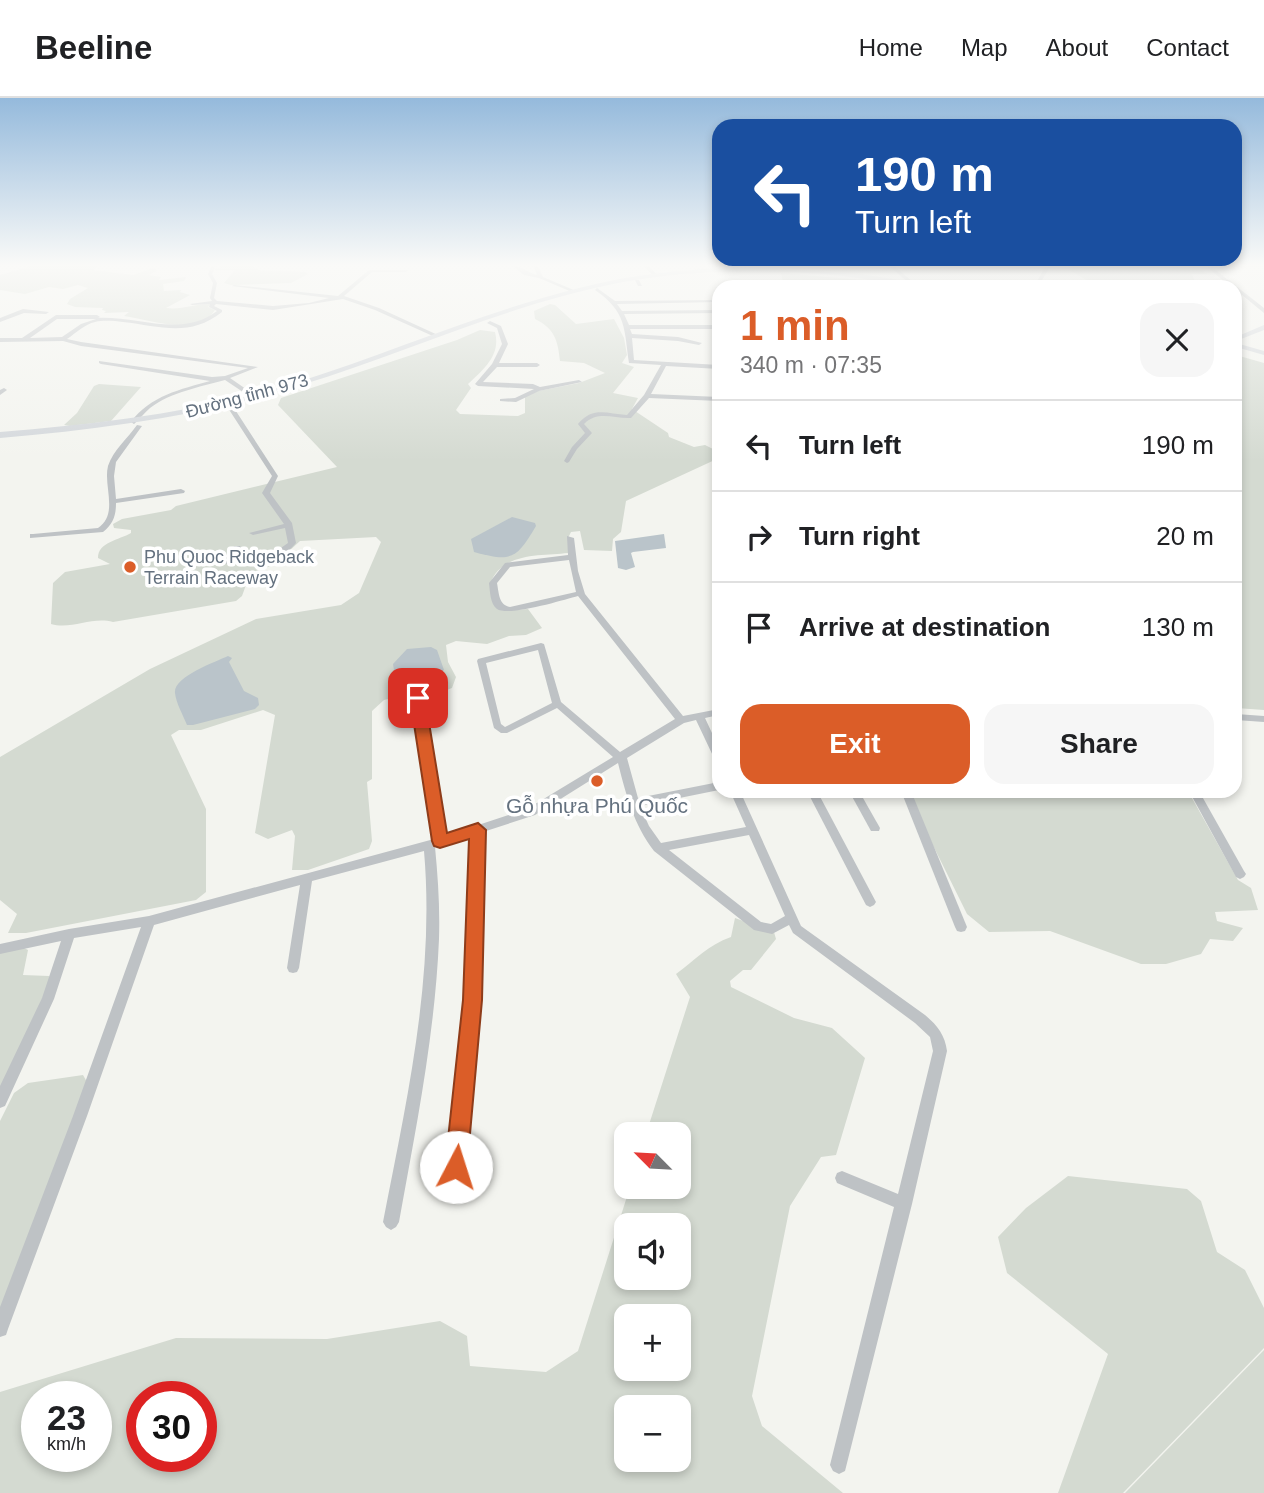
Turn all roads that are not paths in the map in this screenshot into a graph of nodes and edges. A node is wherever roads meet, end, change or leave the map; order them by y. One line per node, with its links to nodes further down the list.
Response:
1 (37, 330): 15 (street)
2 (79, 330): 12 (street)
3 (426, 330): 9 (street)
4 (455, 330): 9 (main road, Đường tỉnh 973)
5 (463, 330): 34 (main road, Đường tỉnh 973)
6 (500, 330): 22 (street)
7 (629, 330): 10 (street)
8 (1257, 330): 13 (main road)
9 (437, 335): 31 (main road, Đường tỉnh 973)
10 (631, 336): 17 (street); 21 (street)
11 (1264, 336): 16 (main road)
12 (62, 339): 15 (street); 27 (street)
13 (1242, 339)
14 (0, 340): 15 (street)
15 (23, 340)
16 (1242, 341)
17 (699, 343)
18 (1242, 343): 19 (main road)
19 (1264, 351)
20 (101, 362): 27 (street)
21 (643, 364): 24 (street); 26 (street)
22 (495, 365): 23 (street); 29 (street)
23 (537, 365)
24 (664, 365): 25 (street); 30 (street)
25 (712, 367)
26 (635, 373)
27 (226, 378): 31 (street); 35 (street)
28 (579, 382): 29 (street)
29 (540, 389): 33 (street)
30 (647, 396): 32 (street); 38 (street)
31 (254, 397): 35 (main road, Đường tỉnh 973)
32 (712, 399)
33 (502, 400)
34 (231, 408): 35 (main road, Đường tỉnh 973); 41 (street)
35 (136, 424): 36 (main road, Đường tỉnh 973); 37 (main road, Đường tỉnh 973); 40 (street)
36 (0, 435)
37 (0, 441)
38 (567, 461)
39 (181, 491): 40 (street)
40 (111, 502): 43 (street)
41 (289, 525): 42 (street); 47 (street)
42 (253, 533)
43 (33, 536)
44 (570, 538): 46 (street)
45 (237, 548): 47 (street)
46 (573, 557): 49 (street); 49 (street)
47 (242, 559): 48 (street)
48 (215, 563)
49 (581, 593): 56 (street)
50 (418, 698): 69 (street)
51 (558, 705): 51 (street); 58 (street)
52 (712, 713): 53 (street)
53 (699, 716): 56 (street); 57 (street)
54 (1242, 717): 55 (street)
55 (1264, 719)
56 (681, 720): 58 (street)
57 (712, 743)
58 (620, 756): 65 (street); 67 (street)
59 (712, 787): 65 (street)
60 (738, 798): 68 (street)
61 (816, 798): 73 (street)
62 (858, 798): 66 (street)
63 (909, 798): 76 (street)
64 (1198, 798): 71 (street)
65 (634, 803): 70 (street)
66 (875, 828)
67 (478, 830): 69 (street); 81 (street)
68 (751, 831): 70 (street); 74 (street)
69 (434, 843): 72 (street); 84 (street)
70 (657, 848): 74 (street)
71 (1240, 874)
72 (307, 878): 75 (street); 79 (street)
73 (870, 902)
74 (790, 919): 83 (street)
75 (149, 921): 77 (street); 85 (street)
76 (961, 927)
77 (69, 934): 78 (street); 80 (street)
78 (0, 949)
79 (293, 968)
80 (0, 1101)
81 (456, 1167)
82 (842, 1178): 83 (street)
83 (904, 1204): 86 (street)
84 (391, 1222)
85 (0, 1329)
86 (839, 1465)

